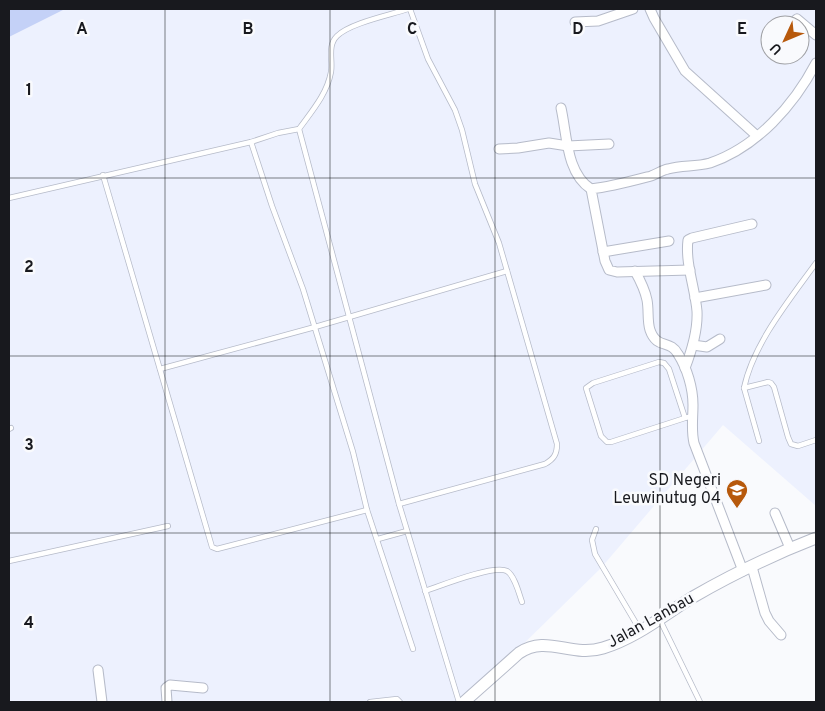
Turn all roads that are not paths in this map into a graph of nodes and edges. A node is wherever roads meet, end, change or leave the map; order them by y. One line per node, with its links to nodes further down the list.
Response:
1 (409, 9): 8 (lane); 23 (lane)
2 (633, 9): 4 (street)
3 (650, 9): 9 (street)
4 (575, 22)
5 (816, 63): 6 (street)
6 (813, 79): 9 (street)
7 (561, 108): 12 (street)
8 (299, 129): 10 (lane); 26 (lane)
9 (757, 136): 15 (street)
10 (250, 142): 14 (lane); 27 (lane)
11 (609, 144): 12 (street)
12 (568, 146): 13 (street); 15 (street)
13 (499, 149)
14 (103, 175): 16 (lane); 31 (lane)
15 (591, 189): 19 (street)
16 (9, 198)
17 (752, 224): 21 (street)
18 (669, 241): 19 (street)
19 (603, 252): 22 (street)
20 (816, 263): 32 (lane)
21 (690, 270): 22 (street); 25 (street)
22 (635, 271): 30 (street)
23 (507, 272): 26 (lane); 36 (lane)
24 (766, 285): 25 (street)
25 (695, 298): 29 (street)
26 (349, 317): 27 (lane); 36 (lane)
27 (315, 328): 31 (lane); 37 (lane)
28 (720, 339): 29 (street)
29 (693, 345): 30 (street)
30 (685, 368): 33 (street)
31 (160, 369): 37 (lane)
32 (744, 388): 34 (lane); 35 (lane)
33 (688, 417): 33 (lane); 46 (street)
34 (816, 440)
35 (759, 441)
36 (399, 504): 41 (lane)
37 (367, 510): 43 (lane)
38 (775, 513): 44 (street)
39 (168, 526): 45 (lane)
40 (596, 529): 50 (lane)
41 (407, 531): 43 (lane); 47 (lane)
42 (816, 538): 44 (street, Jalan Lanbau)
43 (378, 540): 52 (lane)
44 (790, 548): 46 (street, Jalan Lanbau)
45 (9, 561)
46 (748, 569): 49 (street, Jalan Lanbau); 51 (street)
47 (425, 591): 48 (lane); 59 (lane)
48 (522, 602)
49 (659, 618): 50 (street, Jalan Lanbau); 61 (lane)
50 (640, 630): 60 (street, Jalan Lanbau)
51 (781, 635)
52 (413, 649)
53 (98, 670): 55 (street)
54 (203, 688): 56 (street)
55 (102, 702)
56 (167, 702)
57 (370, 702): 58 (lane)
58 (400, 702)
59 (459, 702)
60 (464, 702)
61 (700, 702)

